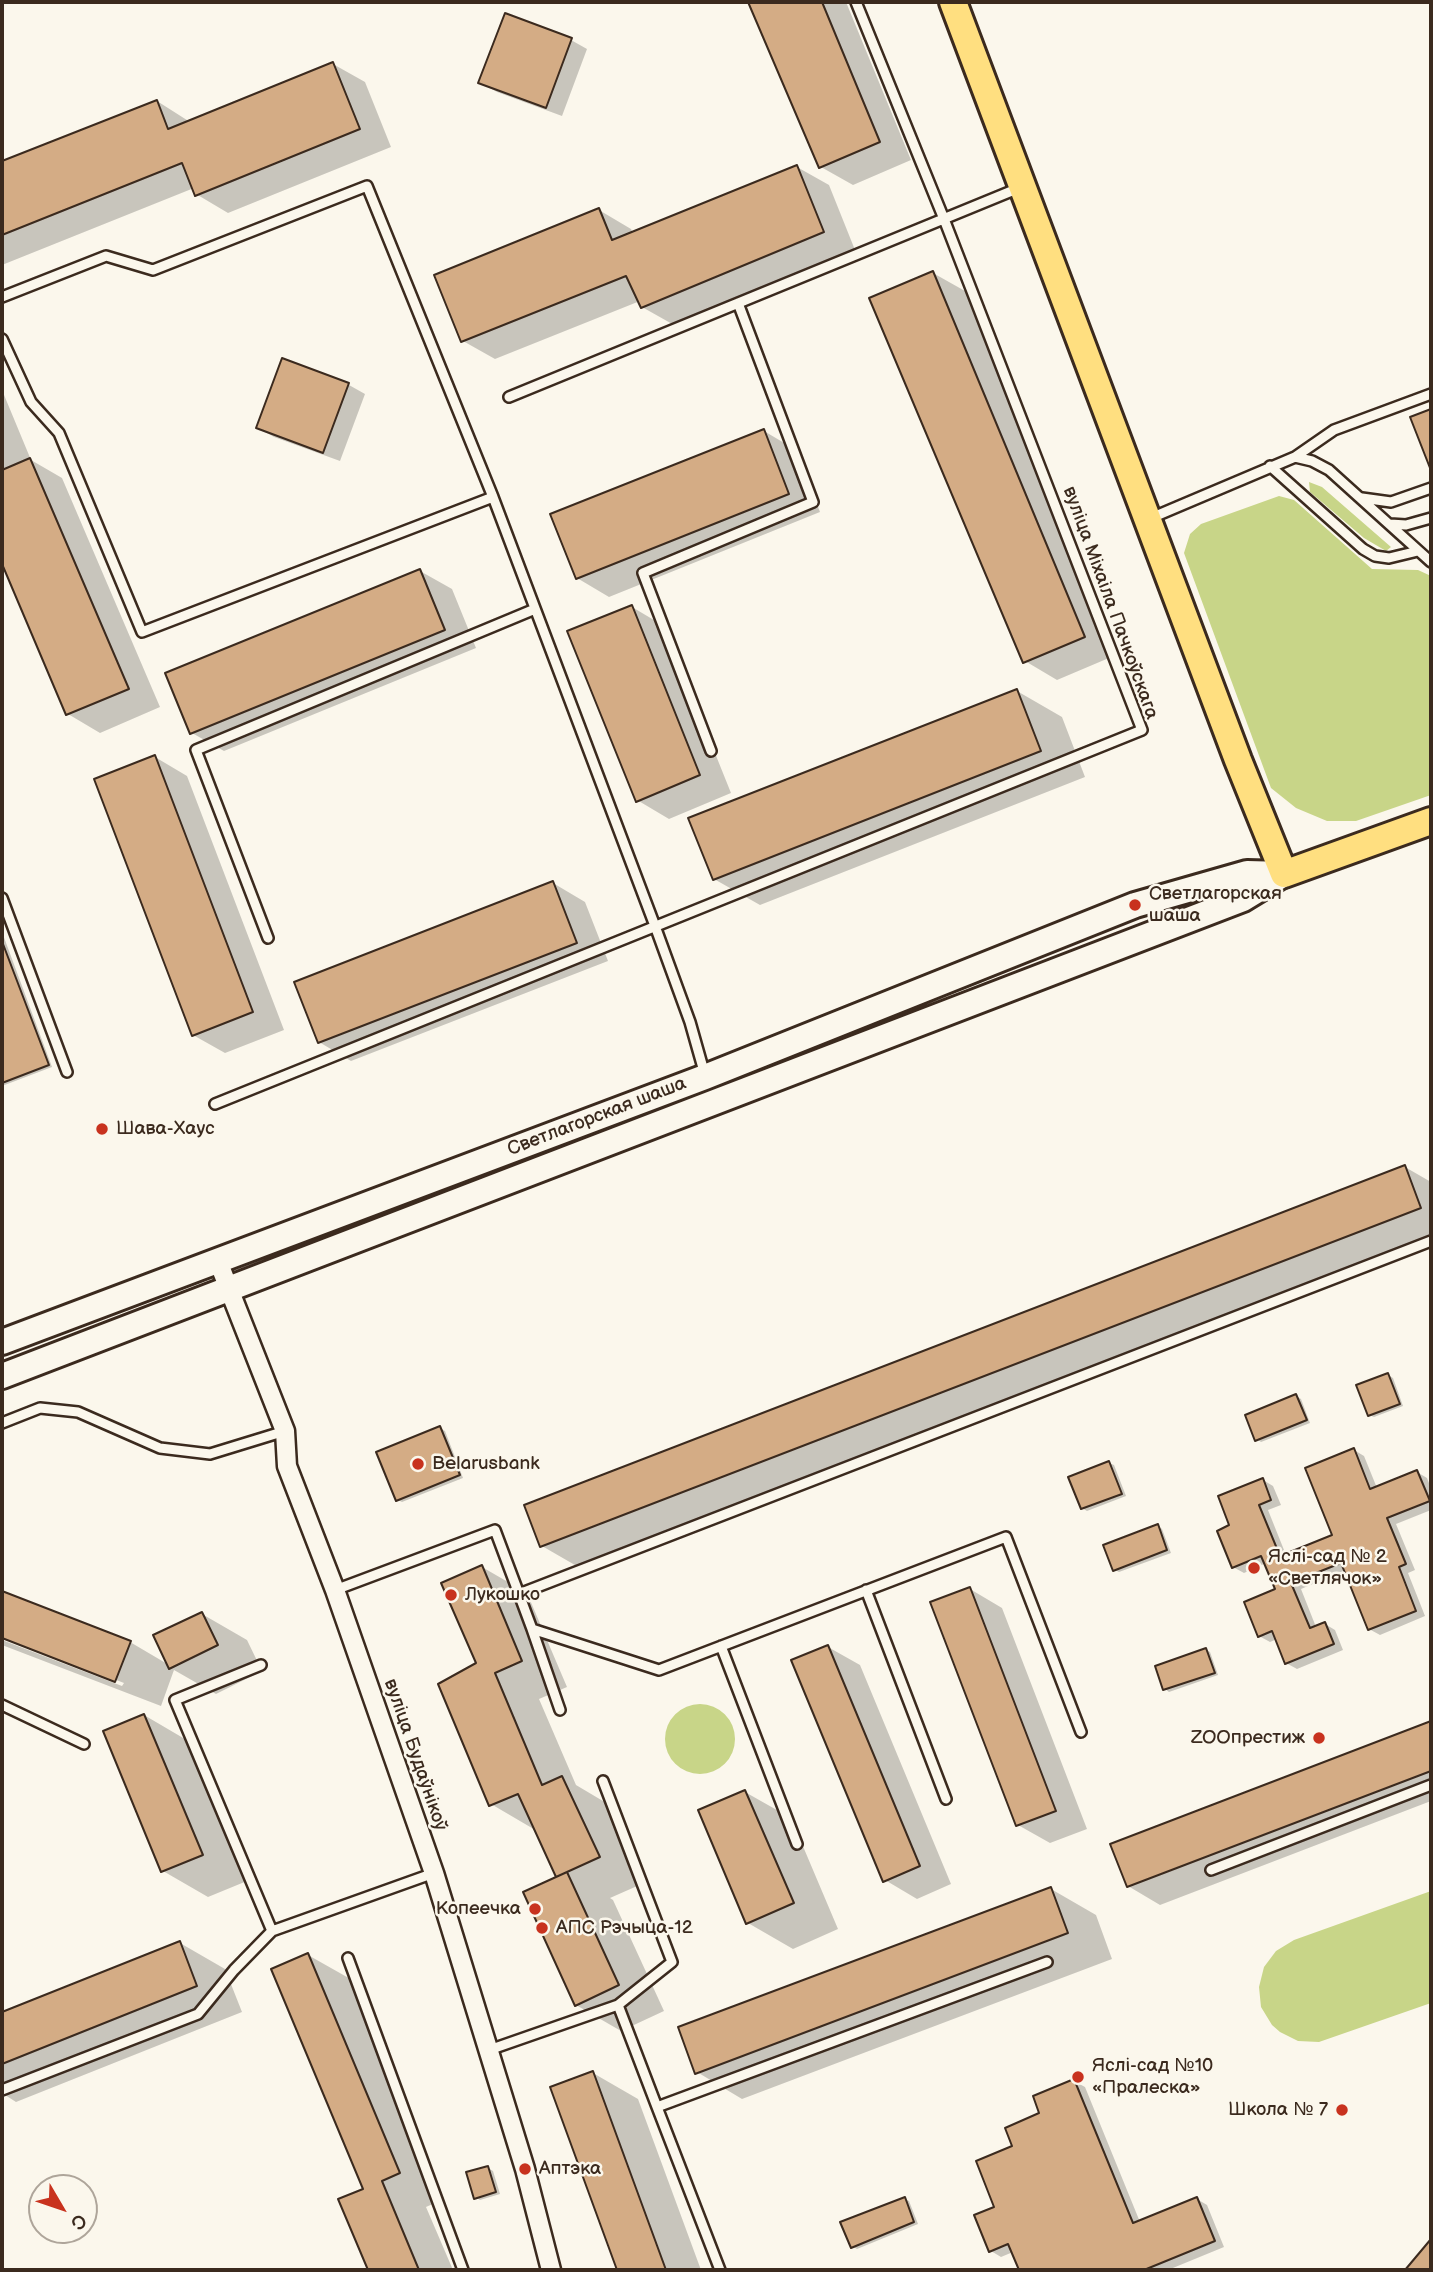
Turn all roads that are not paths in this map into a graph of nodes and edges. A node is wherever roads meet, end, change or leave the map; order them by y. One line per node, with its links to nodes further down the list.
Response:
1 (856, 2): 4 (lane, вуліца Міхаіла Пачкоўскага)
2 (953, 2): 3 (main road)
3 (1022, 187): 4 (lane); 16 (main road)
4 (944, 219): 6 (lane); 25 (lane, вуліца Міхаіла Пачкоўскага)
5 (2, 297): 13 (lane)
6 (738, 303): 9 (lane); 21 (lane)
7 (2, 339): 13 (lane)
8 (1431, 394): 10 (lane)
9 (509, 397)
10 (1295, 457): 11 (lane); 14 (lane)
11 (1270, 466): 16 (lane); 18 (lane)
12 (1431, 488): 14 (lane)
13 (493, 496): 20 (lane)
14 (1362, 498): 17 (lane)
15 (1431, 517): 17 (lane)
16 (1149, 518): 23 (main road)
17 (1390, 524): 18 (lane)
18 (1418, 551): 19 (lane)
19 (1431, 562)
20 (536, 609): 25 (lane); 26 (lane)
21 (711, 751)
22 (1431, 821): 23 (main road, Светлагорская шаша)
23 (1284, 874): 28 (main road, Светлагорская шаша); 32 (main road)
24 (2, 898): 27 (lane)
25 (655, 926): 28 (lane); 29 (lane)
26 (268, 938)
27 (67, 1072)
28 (705, 1077): 31 (main road, Светлагорская шаша)
29 (215, 1104)
30 (1431, 1241): 39 (lane)
31 (218, 1261): 32 (street, вуліца Будаўнікоў); 33 (main road, Светлагорская шаша)
32 (229, 1289): 34 (main road); 36 (street, вуліца Будаўнікоў)
33 (2, 1342)
34 (2, 1376)
35 (2, 1423): 36 (lane)
36 (285, 1430): 37 (street, вуліца Будаўнікоў)
37 (335, 1590): 39 (lane); 52 (street, вуліца Будаўнікоў)
38 (866, 1590): 41 (lane); 45 (lane); 49 (lane)
39 (519, 1594): 40 (lane)
40 (533, 1629): 41 (lane); 44 (lane)
41 (721, 1647): 50 (lane)
42 (261, 1665): 53 (lane)
43 (2, 1704): 46 (lane)
44 (560, 1710)
45 (1081, 1732)
46 (85, 1744)
47 (603, 1781): 56 (lane)
48 (1431, 1785): 51 (lane)
49 (946, 1799)
50 (797, 1844)
51 (1211, 1870)
52 (434, 1873): 53 (lane); 57 (street, вуліца Будаўнікоў)
53 (272, 1931): 58 (lane)
54 (348, 1958): 60 (lane)
55 (1046, 1962): 59 (lane)
56 (618, 2005): 57 (lane); 59 (lane)
57 (488, 2050): 61 (street, вуліца Будаўнікоў)
58 (2, 2090)
59 (657, 2107): 62 (lane)
60 (463, 2270)
61 (551, 2270)
62 (720, 2270)

